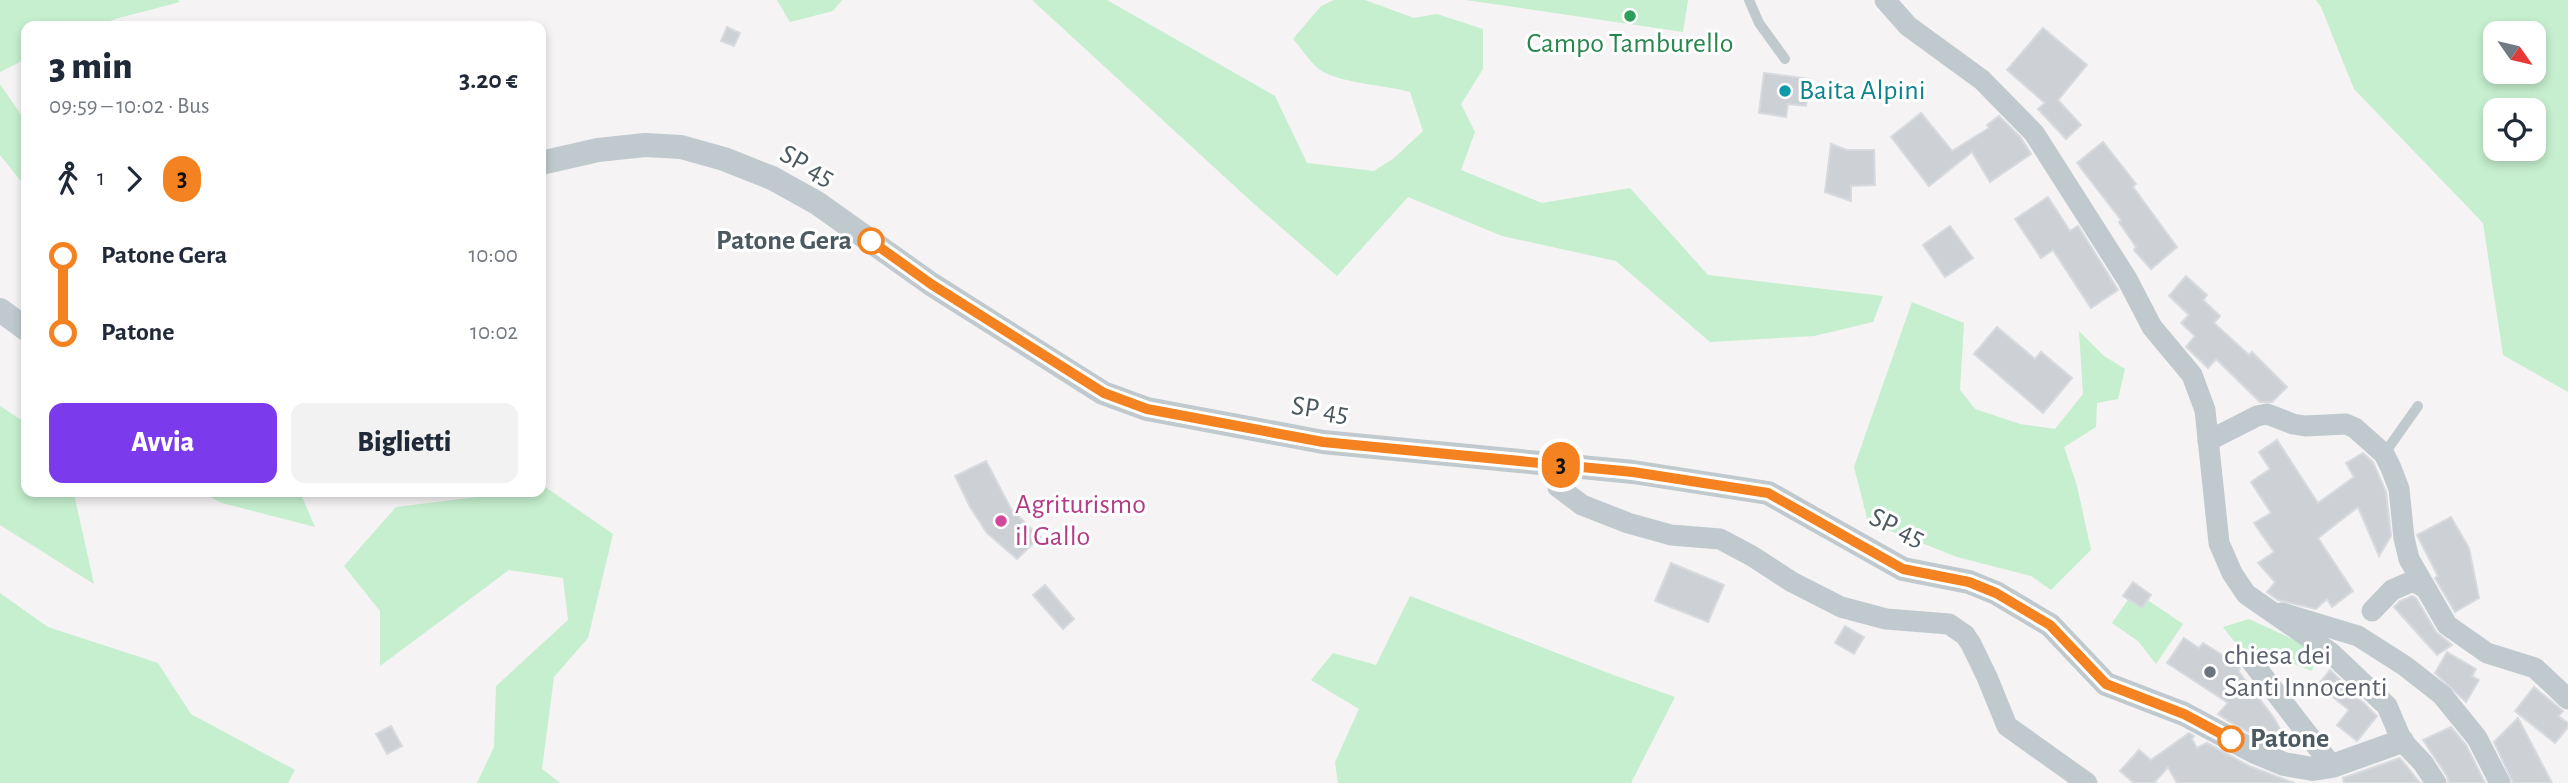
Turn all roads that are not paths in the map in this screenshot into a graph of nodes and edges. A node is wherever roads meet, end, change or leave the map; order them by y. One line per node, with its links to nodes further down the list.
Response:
1 (1749, 0): 3 (lane)
2 (1885, 0): 8 (street)
3 (1785, 59)
4 (546, 162): 10 (street, SP 45)
5 (0, 310): 6 (street)
6 (21, 325)
7 (2418, 406): 9 (lane)
8 (2208, 441): 9 (street); 12 (street)
9 (2384, 454): 11 (street)
10 (1560, 465): 17 (street, SP 45); 18 (street)
11 (2425, 588): 13 (street); 15 (street)
12 (2265, 608): 16 (street); 20 (street)
13 (2372, 611)
14 (2252, 662): 17 (street)
15 (2568, 699)
16 (2402, 741): 17 (street); 19 (street)
17 (2321, 773)
18 (2087, 783)
19 (2436, 783)
20 (2500, 783)

